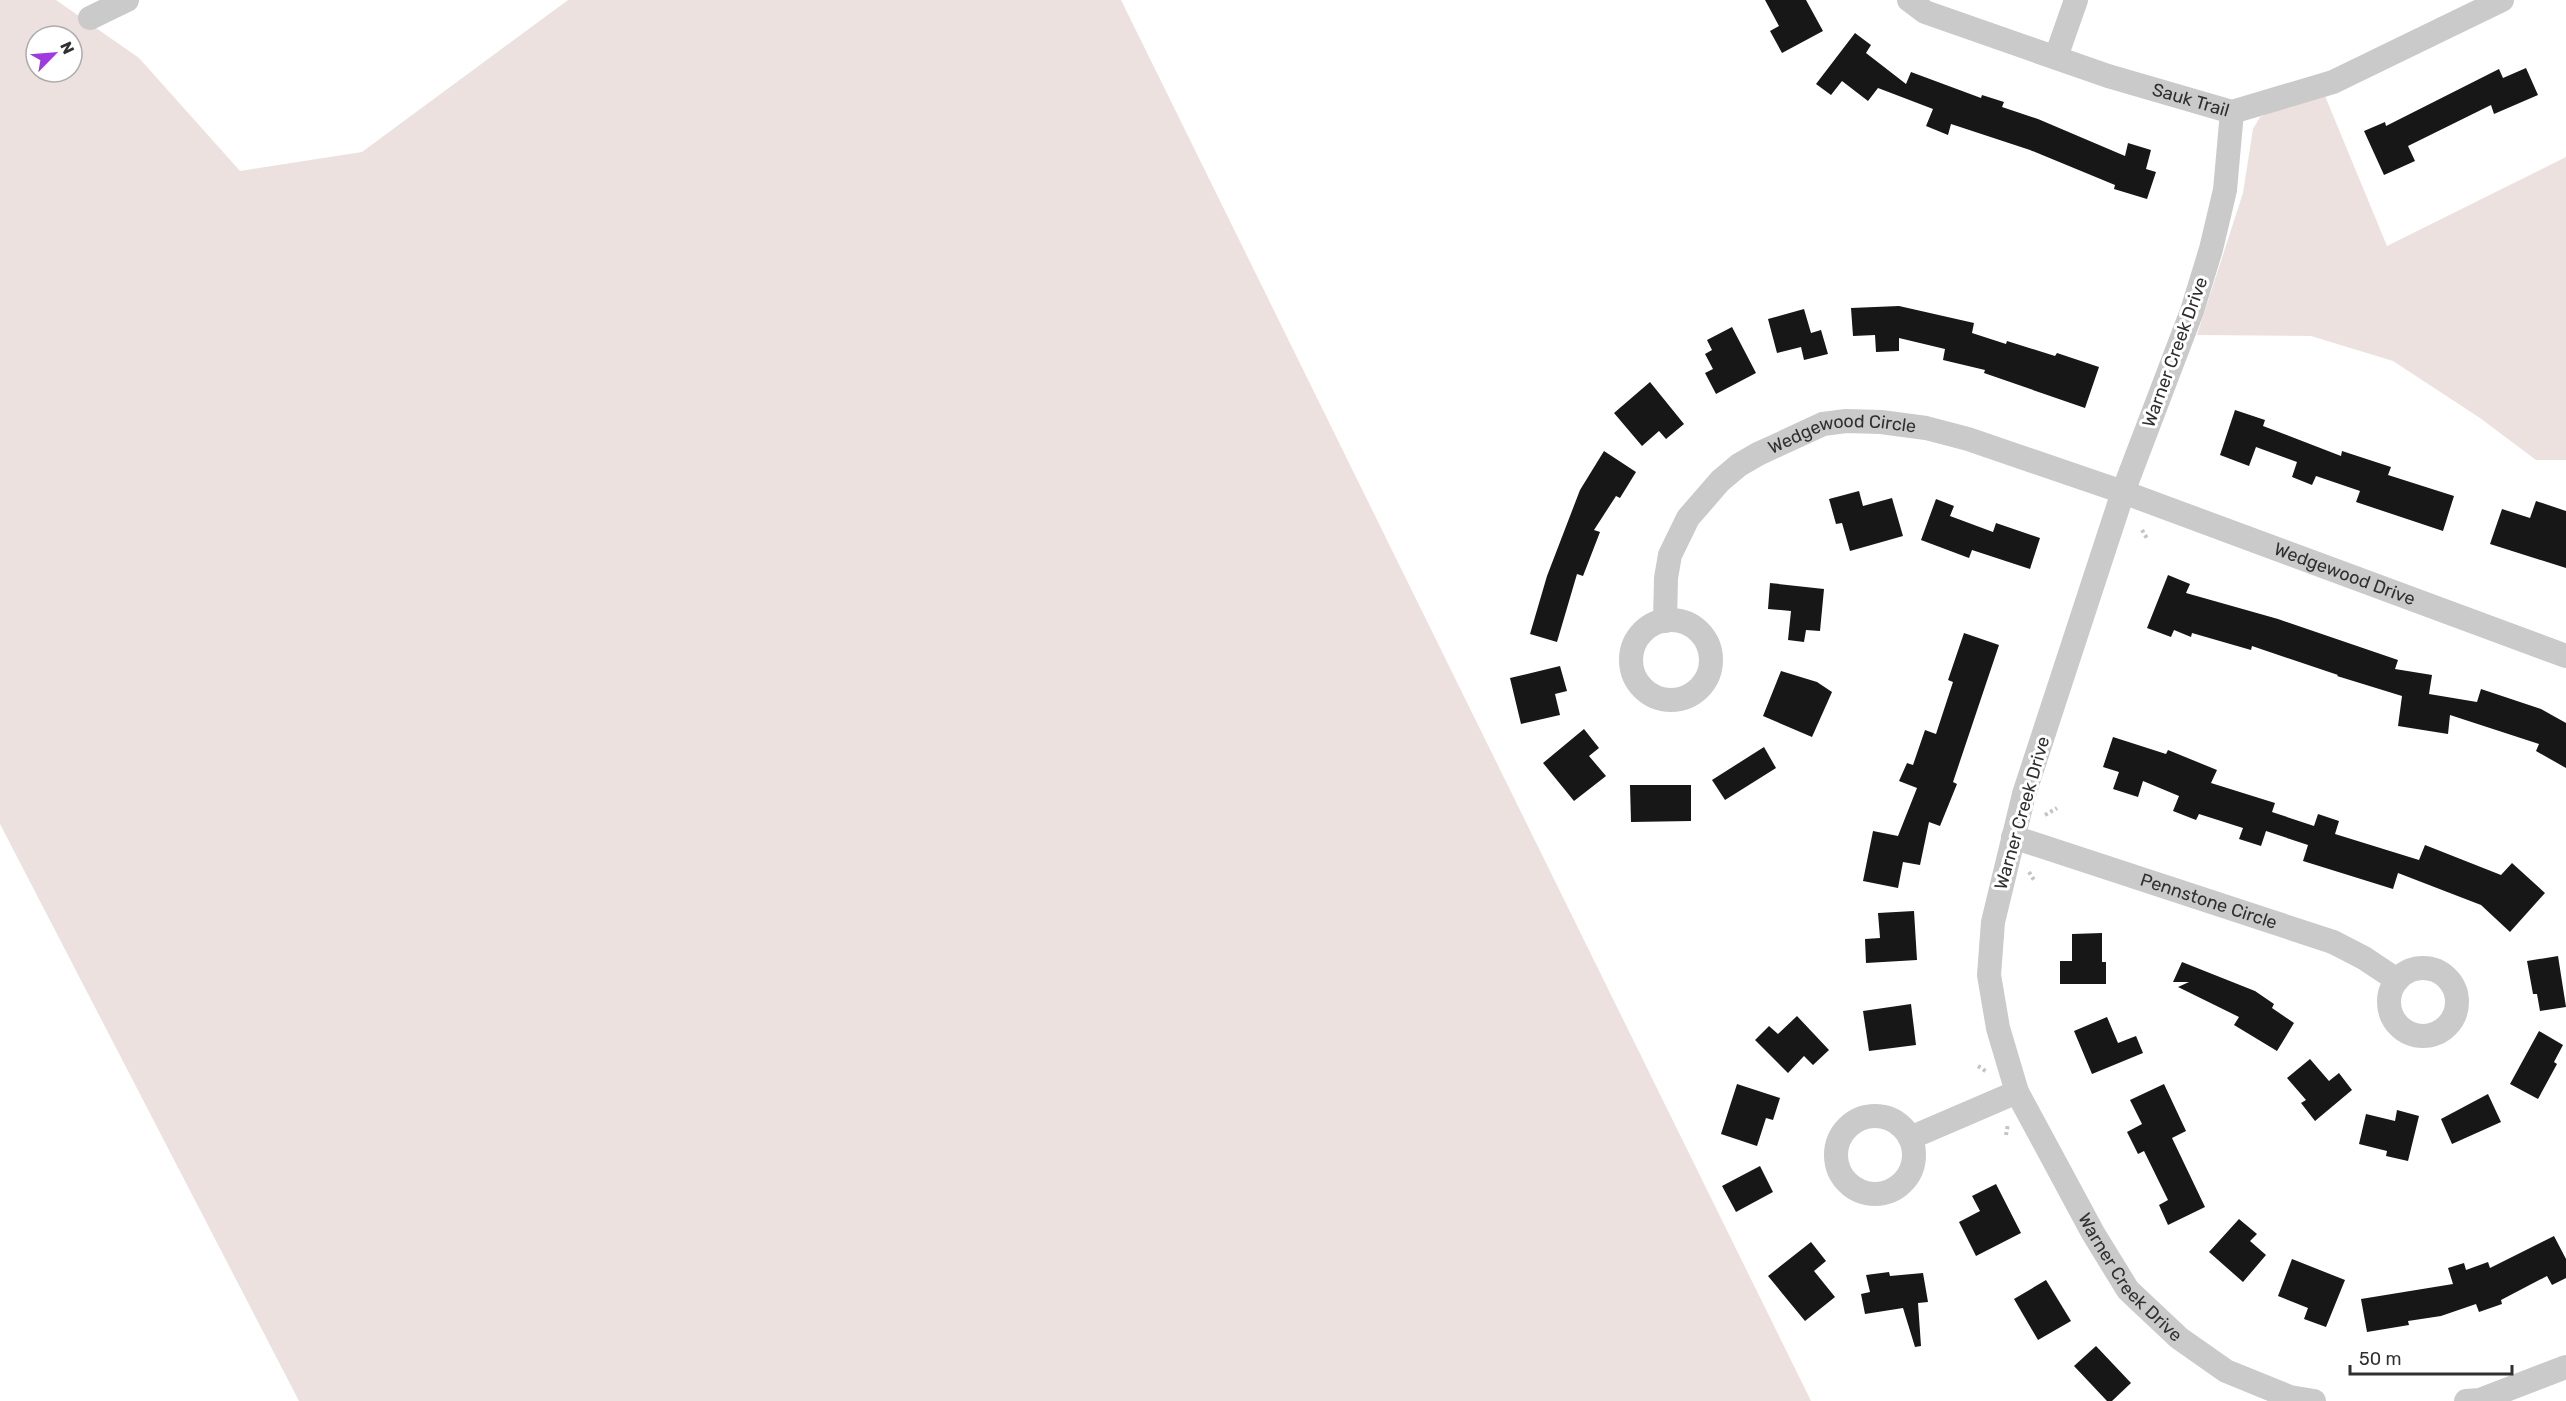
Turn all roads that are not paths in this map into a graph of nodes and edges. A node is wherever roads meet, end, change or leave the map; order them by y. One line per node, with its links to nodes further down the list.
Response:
1 (127, 0): 5 (street)
2 (1909, 0): 6 (street, Sauk Trail)
3 (2076, 0): 6 (street)
4 (2502, 0): 7 (street, Sauk Trail)
5 (90, 18)
6 (2056, 57): 7 (street, Sauk Trail)
7 (2232, 112): 8 (street, Warner Creek Drive)
8 (2123, 492): 9 (street, Wedgewood Circle); 10 (street, Wedgewood Drive); 11 (street, Warner Creek Drive)
9 (1665, 621)
10 (2566, 656)
11 (2013, 837): 12 (street, Pennstone Circle); 13 (street, Warner Creek Drive)
12 (2397, 980)
13 (2017, 1092): 14 (street); 17 (street, Warner Creek Drive)
14 (1910, 1138)
15 (2563, 1375): 16 (street)
16 (2519, 1394): 19 (street)
17 (2289, 1399): 18 (street, Warner Creek Drive)
18 (2314, 1401)
19 (2466, 1401)

